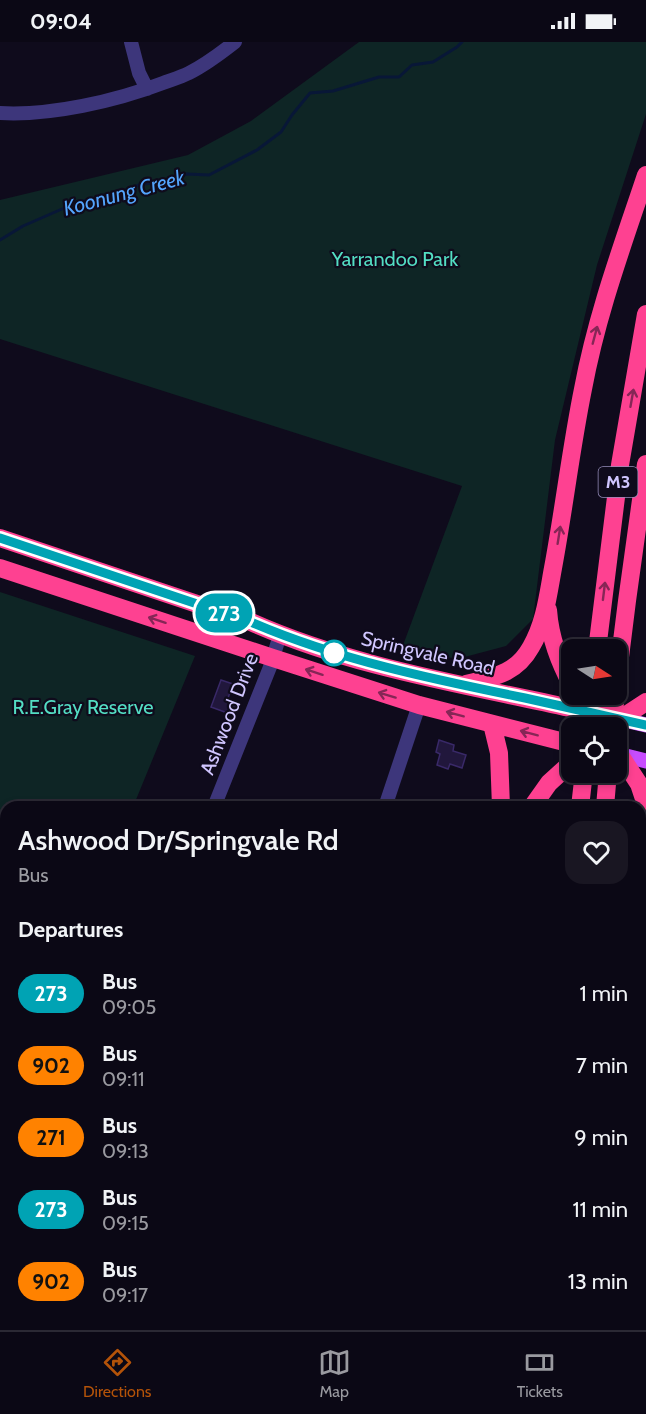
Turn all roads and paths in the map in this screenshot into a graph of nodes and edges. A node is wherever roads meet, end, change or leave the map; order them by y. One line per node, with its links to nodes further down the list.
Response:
1 (131, 42): 3 (street)
2 (235, 42): 3 (street)
3 (147, 89): 4 (street)
4 (0, 113)
5 (646, 175): 10 (highway, one-way to 5)
6 (646, 314): 12 (highway, M3, one-way to 6)
7 (646, 464): 13 (highway, M3)
8 (0, 538): 11 (highway, Springvale Road)
9 (0, 568): 14 (highway, one-way to 9)
10 (549, 593): 15 (highway); 16 (highway)
11 (280, 635): 14 (street, Ashwood Drive); 16 (highway, Springvale Road)
12 (598, 639)
13 (622, 639)
14 (273, 658): 18 (highway, one-way to 14); 32 (street, Ashwood Drive)
15 (561, 664)
16 (462, 685): 17 (highway, Springvale Road)
17 (561, 699)
18 (419, 705): 23 (highway, one-way to 18); 33 (street)
19 (578, 705): 21 (highway, Springvale Road, bridge)
20 (621, 705): 22 (highway)
21 (589, 717)
22 (628, 719)
23 (492, 724): 24 (highway, one-way to 23); 34 (highway)
24 (561, 742)
25 (627, 757): 26 (main road)
26 (646, 761)
27 (627, 764): 37 (highway)
28 (561, 772): 35 (highway)
29 (583, 783): 31 (highway)
30 (607, 783): 36 (highway)
31 (581, 799)
32 (216, 801)
33 (387, 801)
34 (501, 801)
35 (536, 801)
36 (606, 801)
37 (645, 801)

